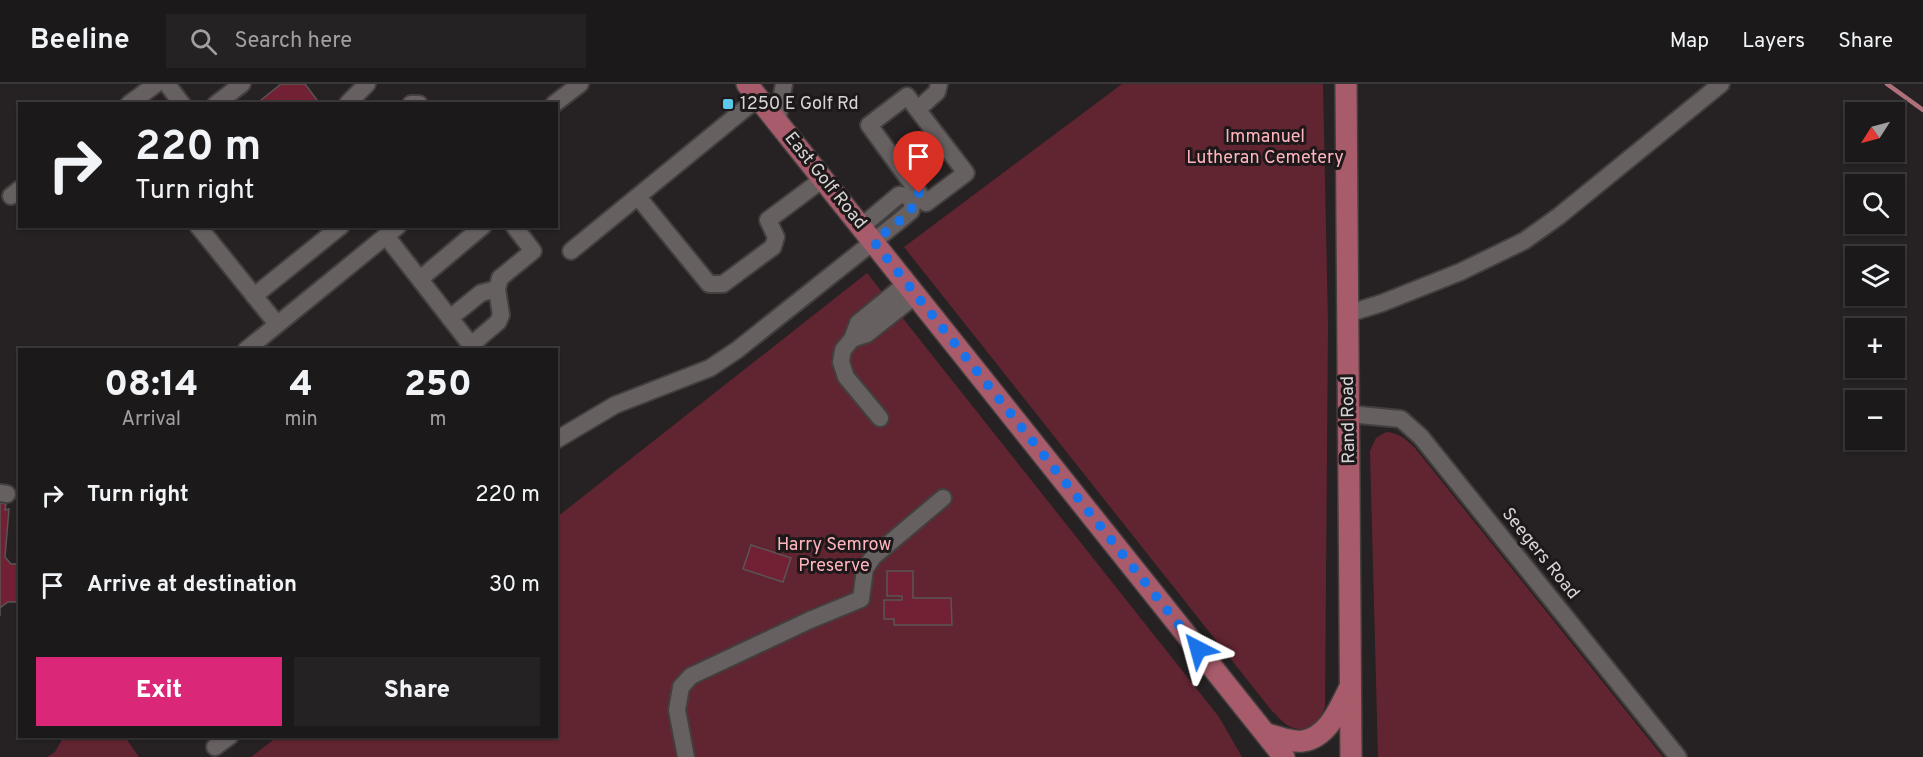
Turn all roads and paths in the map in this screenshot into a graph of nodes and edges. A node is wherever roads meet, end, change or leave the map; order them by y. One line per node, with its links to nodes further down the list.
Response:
1 (167, 84): 13 (street)
2 (242, 84): 14 (street)
3 (367, 84): 15 (street)
4 (580, 84): 16 (street)
5 (783, 84): 18 (street)
6 (939, 84): 17 (street)
7 (1346, 84): 33 (main road, Rand Road)
8 (1721, 84): 33 (street)
9 (909, 90): 17 (street); 20 (street)
10 (148, 91): 12 (street)
11 (752, 91): 18 (main road, East Golf Road); 21 (street)
12 (132, 102)
13 (180, 102)
14 (219, 102)
15 (349, 102)
16 (557, 102)
17 (918, 110): 20 (street)
18 (777, 122): 19 (main road, East Golf Road)
19 (823, 179): 21 (street); 27 (main road, East Golf Road)
20 (916, 195): 27 (street)
21 (638, 197): 28 (street)
22 (200, 228): 32 (street)
23 (338, 228): 32 (street)
24 (481, 228): 29 (street)
25 (516, 228): 30 (street)
26 (392, 231): 29 (street); 35 (street)
27 (868, 234): 31 (main road, East Golf Road); 39 (street)
28 (571, 251)
29 (420, 279): 34 (street)
30 (497, 289): 34 (street); 34 (street)
31 (912, 289): 38 (street); 42 (main road, East Golf Road)
32 (254, 296): 35 (street)
33 (1347, 314): 37 (main road, Rand Road)
34 (450, 318)
35 (278, 324): 36 (street)
36 (248, 348)
37 (1349, 414): 41 (main road, Rand Road); 48 (street, Seegers Road)
38 (880, 418)
39 (558, 439)
40 (943, 498): 45 (street)
41 (1351, 686): 42 (main road); 47 (main road, Rand Road)
42 (1266, 734): 46 (main road, East Golf Road)
43 (227, 738): 44 (street)
44 (215, 747)
45 (686, 757)
46 (1284, 757)
47 (1351, 757)
48 (1678, 757)

